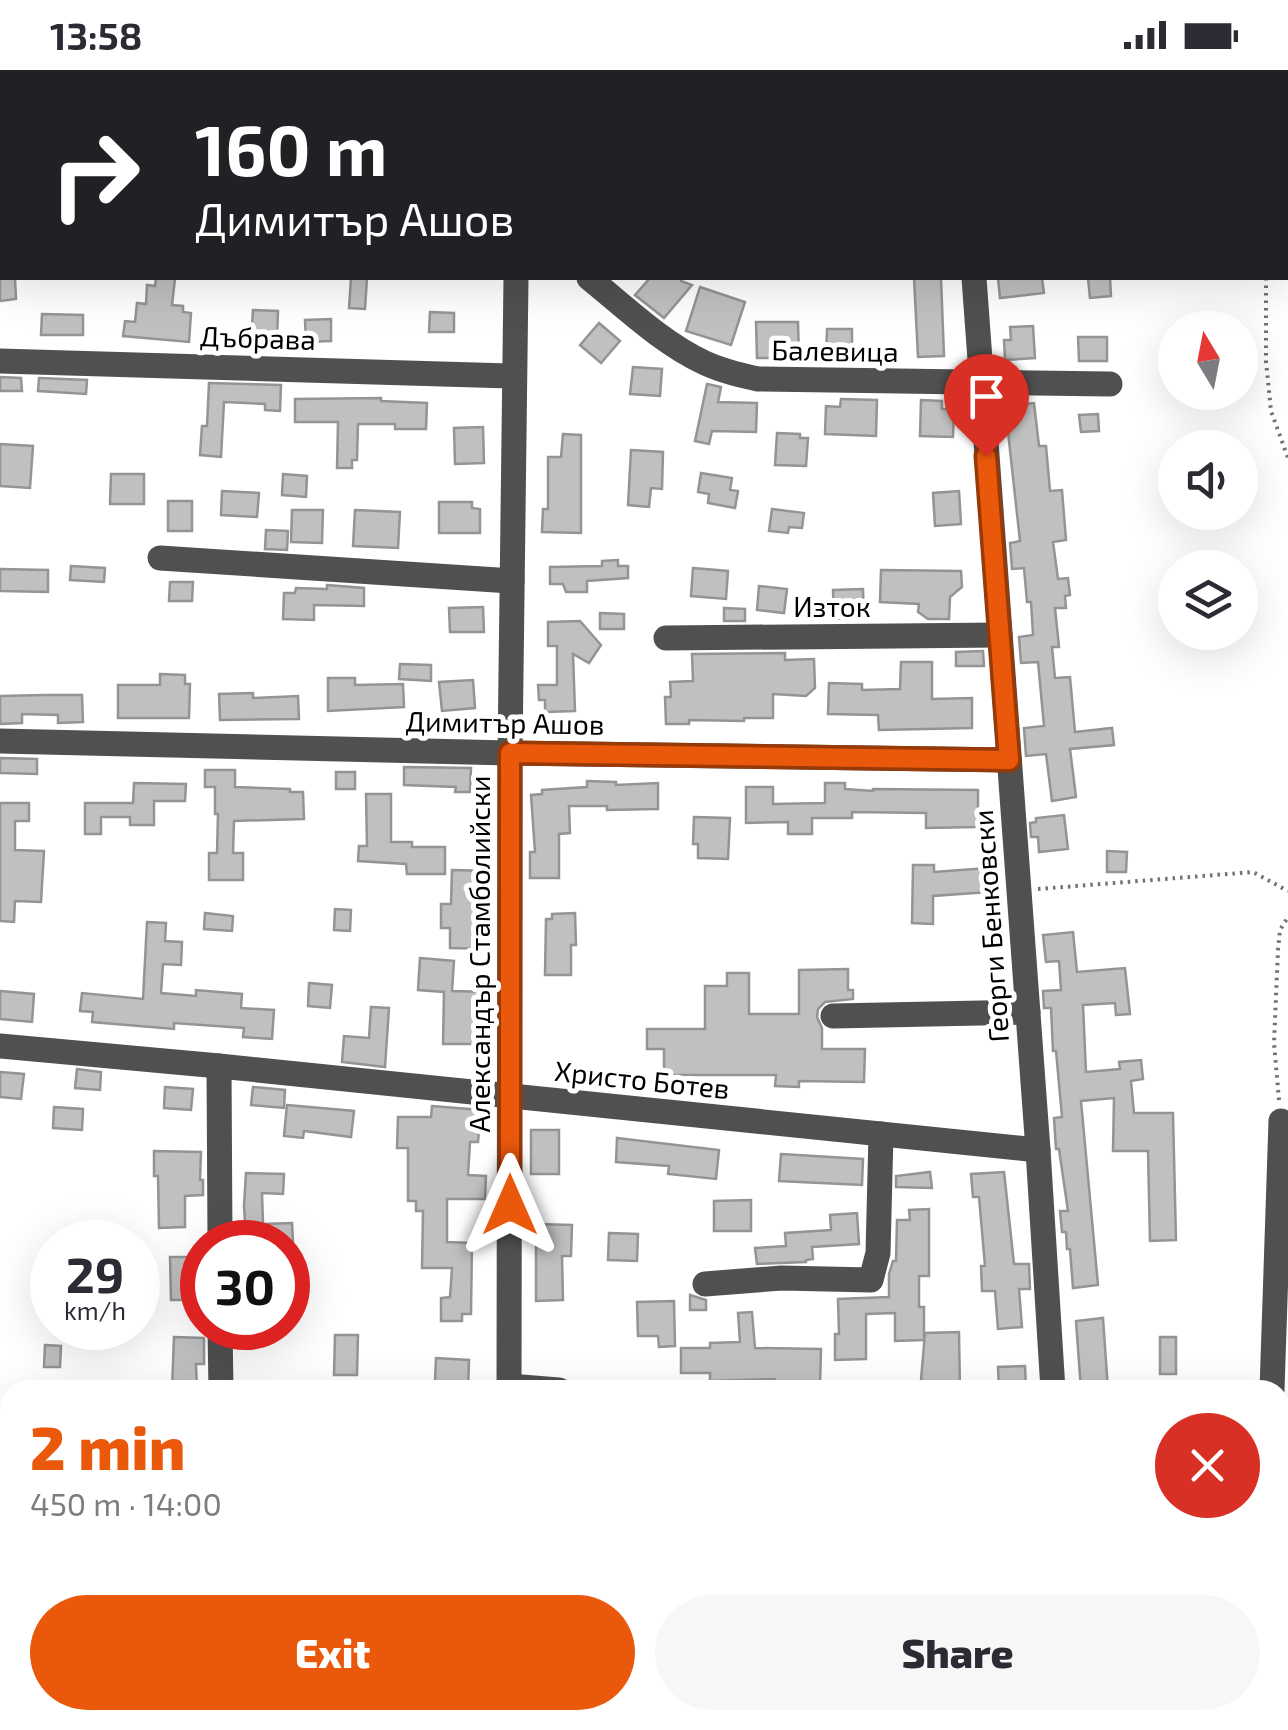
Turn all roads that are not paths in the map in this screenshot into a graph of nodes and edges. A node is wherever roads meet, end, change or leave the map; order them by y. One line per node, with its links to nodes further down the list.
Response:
1 (516, 280): 5 (street, Александър Стамболийски)
2 (592, 280): 6 (street, Балевица)
3 (974, 280): 6 (street, Георги Бенковски)
4 (0, 360): 5 (street, Дъбрава)
5 (514, 376): 9 (street, Александър Стамболийски)
6 (981, 384): 7 (street, Балевица); 10 (street, Георги Бенковски)
7 (1110, 384)
8 (160, 558): 9 (street)
9 (512, 581): 13 (street, Александър Стамболийски)
10 (1000, 635): 11 (street, Изток); 14 (street, Георги Бенковски)
11 (666, 638)
12 (0, 742): 13 (street, Димитър Ашов)
13 (510, 753): 14 (street, Димитър Ашов); 19 (street, Александър Стамболийски)
14 (1009, 760): 15 (street, Георги Бенковски)
15 (1028, 1012): 16 (street); 22 (street, Георги Бенковски)
16 (833, 1016)
17 (0, 1046): 18 (street, Христо Ботев)
18 (218, 1066): 19 (street, Христо Ботев); 23 (street)
19 (510, 1096): 21 (street, Христо Ботев); 28 (street, Александър Стамболийски)
20 (1281, 1120): 26 (street)
21 (880, 1134): 22 (street, Христо Ботев); 24 (street)
22 (1038, 1150): 29 (street, Георги Бенковски)
23 (220, 1220)
24 (704, 1284)
25 (220, 1350): 27 (street)
26 (1280, 1353): 30 (street)
27 (221, 1380)
28 (509, 1380)
29 (1053, 1380)
30 (1274, 1380)

